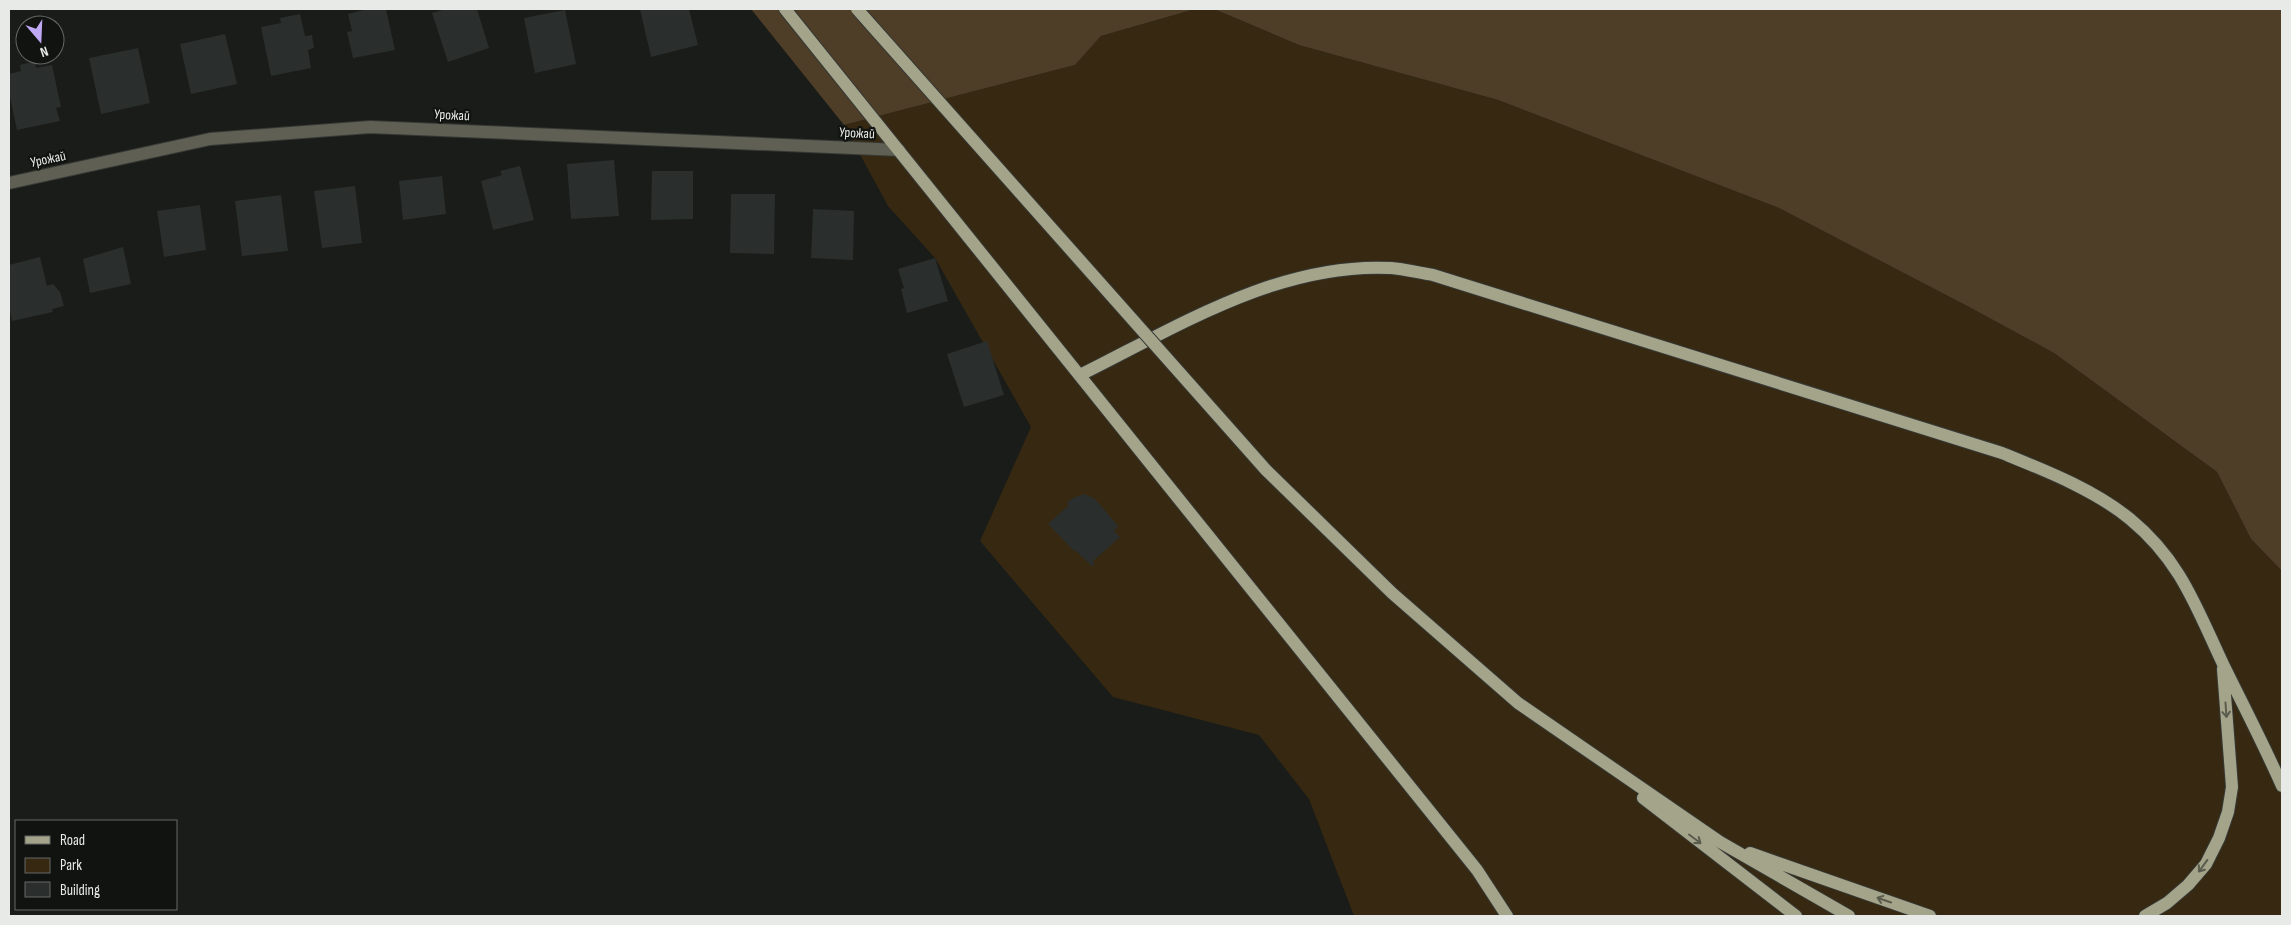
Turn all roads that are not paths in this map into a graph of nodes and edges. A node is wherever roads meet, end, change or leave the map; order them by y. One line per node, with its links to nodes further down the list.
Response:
1 (785, 9): 3 (main road)
2 (857, 9): 7 (main road, bridge)
3 (899, 150): 4 (street, Урожай); 5 (main road)
4 (9, 183)
5 (1080, 375): 6 (main road); 10 (main road)
6 (2222, 662): 8 (main road); 14 (main road, one-way to 14)
7 (1518, 702): 9 (main road); 11 (main road, one-way to 11)
8 (2282, 786)
9 (1720, 842): 12 (main road); 13 (main road, one-way to 9)
10 (1507, 916)
11 (1796, 916)
12 (1849, 916)
13 (1930, 916)
14 (2145, 916)

